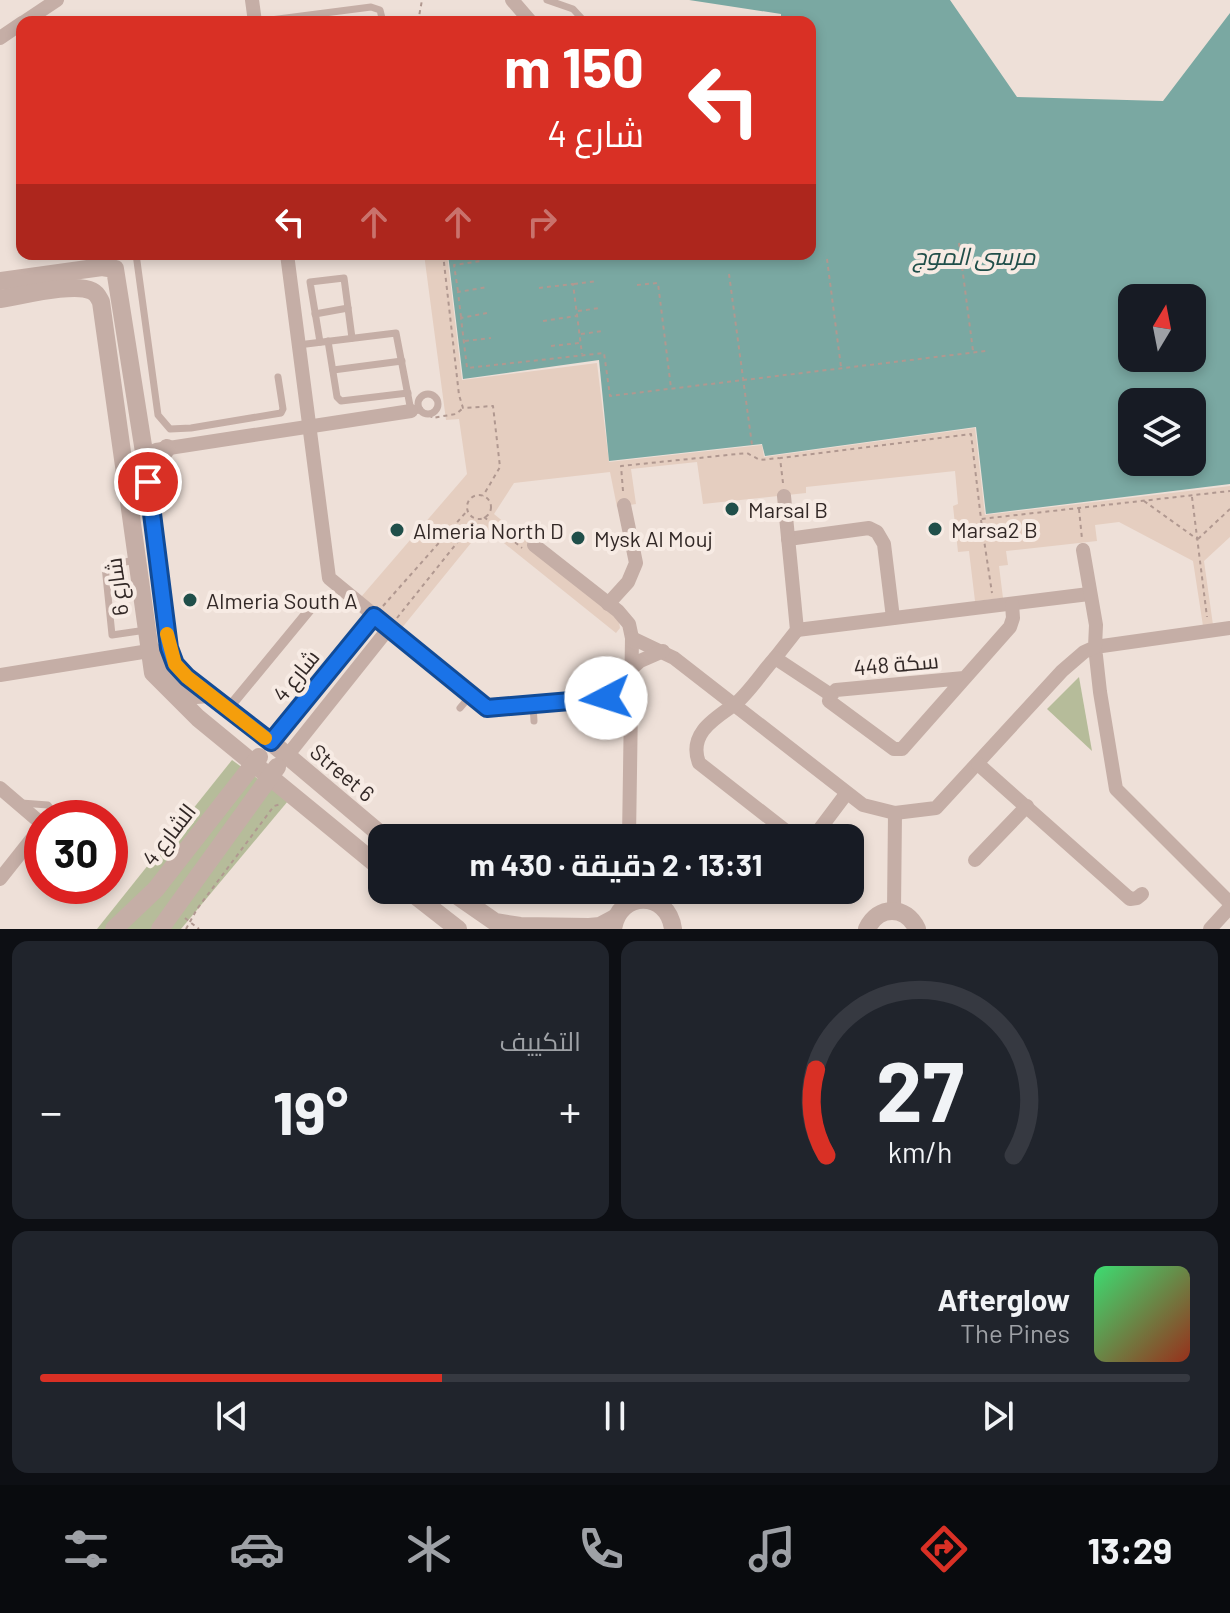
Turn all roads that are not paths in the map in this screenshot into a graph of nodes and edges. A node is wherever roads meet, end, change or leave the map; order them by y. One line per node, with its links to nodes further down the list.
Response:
1 (57, 0): 4 (street)
2 (512, 0): 7 (street)
3 (547, 0): 8 (lane)
4 (33, 16)
5 (301, 16): 6 (lane)
6 (382, 16)
7 (527, 16)
8 (579, 16)
9 (137, 260): 20 (lane)
10 (288, 260): 17 (street)
11 (0, 281): 25 (street, شارع 6)
12 (0, 299): 26 (street, شارع 6)
13 (348, 308): 14 (lane); 14 (lane); 15 (lane)
14 (315, 314): 16 (lane)
15 (352, 338): 16 (lane); 18 (lane)
16 (324, 342): 17 (lane); 19 (lane)
17 (298, 345): 23 (street)
18 (402, 361): 19 (lane); 21 (lane)
19 (333, 370): 21 (lane)
20 (278, 377)
21 (408, 393): 22 (lane)
22 (415, 410): 22 (lane); 23 (street)
23 (307, 427): 24 (street); 38 (street)
24 (167, 448): 25 (street); 27 (street)
25 (144, 452): 26 (street); 27 (street, شارع 6)
26 (122, 454): 33 (street, شارع 6)
27 (148, 482): 54 (street, شارع 6)
28 (784, 496): 30 (street)
29 (624, 505): 35 (street)
30 (788, 539): 39 (street); 43 (street)
31 (534, 545): 35 (street)
32 (1083, 550): 34 (street)
33 (138, 560): 42 (street, شارع 6); 42 (lane)
34 (1089, 594): 36 (street); 45 (street)
35 (608, 604): 44 (street)
36 (1012, 604): 39 (street); 51 (street, سكة 448)
37 (312, 607): 59 (street)
38 (374, 616): 40 (street); 61 (street, شارع 4)
39 (893, 618): 43 (street)
40 (389, 628): 52 (street); 63 (street, شارع 4)
41 (1230, 628): 45 (street)
42 (146, 630): 46 (street, شارع 6)
43 (797, 630): 48 (street)
44 (632, 638): 47 (street); 49 (street)
45 (1095, 647): 64 (street); 89 (street)
46 (148, 651): 50 (street); 54 (street); 62 (street, شارع 6)
47 (663, 651): 49 (street); 56 (street)
48 (775, 658): 53 (street); 56 (street)
49 (630, 670): 55 (street)
50 (0, 675)
51 (964, 678): 53 (street, سكة 448); 53 (street, سكة 448)
52 (471, 695): 57 (street); 58 (lane)
53 (831, 695)
54 (211, 696): 59 (street, شارع 6)
55 (630, 696): 57 (street); 77 (street)
56 (734, 704): 68 (street); 78 (street)
57 (533, 705): 60 (lane)
58 (460, 708)
59 (227, 710): 61 (street, شارع 6)
60 (534, 721)
61 (271, 742): 63 (street, Street 6); 65 (street, شارع 4)
62 (231, 745): 65 (street, شارع 6); 66 (street)
63 (287, 756): 65 (street, شارع 4); 76 (street, Street 6)
64 (978, 764): 73 (street); 75 (street)
65 (262, 770): 66 (street, الشارع 4); 69 (street, شارع 6); 70 (street)
66 (240, 782): 92 (street, الشارع 4)
67 (0, 788): 71 (street)
68 (846, 794): 75 (street); 79 (street)
69 (289, 796): 70 (street); 81 (street, شارع 6)
70 (250, 802): 95 (street)
71 (17, 803): 72 (lane); 74 (street)
72 (24, 803)
73 (1027, 806): 82 (street); 84 (street)
74 (24, 809)
75 (895, 813): 90 (street)
76 (368, 824)
77 (629, 824)
78 (777, 824)
79 (824, 824)
80 (24, 848): 83 (street)
81 (368, 858)
82 (975, 860)
83 (0, 879)
84 (1142, 894)
85 (426, 904): 96 (street)
86 (469, 904): 91 (street)
87 (626, 904): 91 (street)
88 (657, 904): 93 (street)
89 (1230, 905): 100 (street)
90 (894, 910): 98 (street); 99 (street)
91 (614, 924)
92 (115, 928): 94 (street)
93 (673, 928): 97 (street)
94 (148, 929)
95 (160, 929)
96 (458, 929)
97 (692, 929)
98 (867, 929)
99 (918, 929)
100 (1210, 929)

